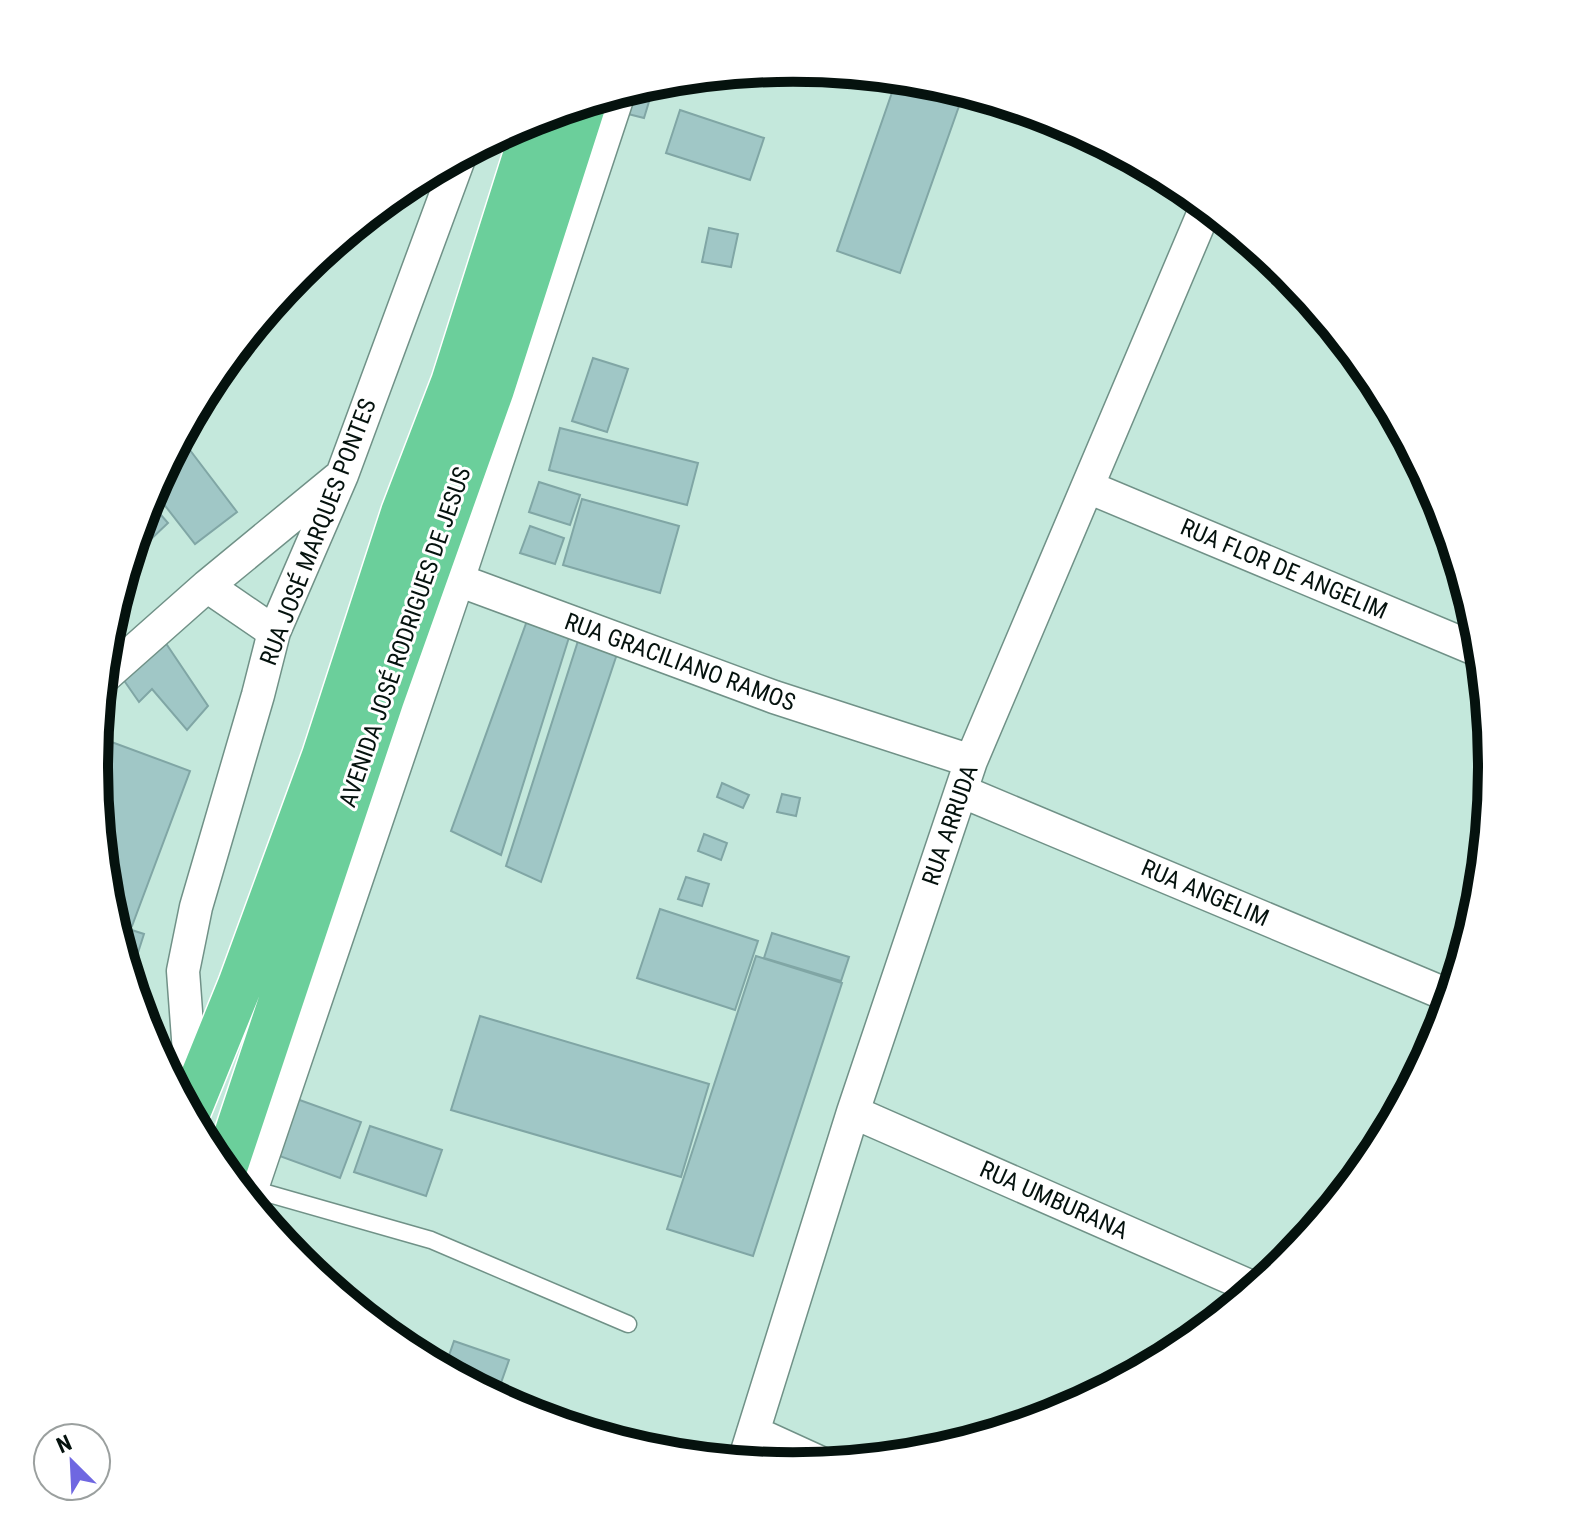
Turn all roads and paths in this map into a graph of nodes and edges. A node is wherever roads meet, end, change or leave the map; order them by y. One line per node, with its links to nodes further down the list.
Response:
1 (615, 105): 9 (street)
2 (580, 116): 8 (main road, AVENIDA JOSÉ RODRIGUES DE JESUS)
3 (532, 133): 17 (main road, AVENIDA JOSÉ RODRIGUES DE JESUS)
4 (454, 172): 6 (street, RUA JOSÉ MARQUES PONTES)
5 (1201, 218): 7 (street, RUA ARRUDA)
6 (342, 475): 10 (street); 11 (street, RUA JOSÉ MARQUES PONTES)
7 (1088, 487): 12 (street, RUA FLOR DE ANGELIM); 14 (street, RUA ARRUDA)
8 (450, 510): 9 (street); 19 (main road, AVENIDA JOSÉ RODRIGUES DE JESUS)
9 (458, 580): 14 (street, RUA GRACILIANO RAMOS); 20 (street)
10 (207, 586): 11 (street); 13 (street)
11 (274, 632): 16 (street, RUA JOSÉ MARQUES PONTES)
12 (1466, 645)
13 (115, 668)
14 (966, 776): 15 (street, RUA ANGELIM); 18 (street, RUA ARRUDA)
15 (1439, 991)
16 (190, 1092)
17 (194, 1100)
18 (853, 1112): 22 (street, RUA UMBURANA); 24 (street, RUA ARRUDA)
19 (245, 1178)
20 (245, 1179)
21 (256, 1193): 23 (lane)
22 (1243, 1283)
23 (628, 1324)
24 (748, 1446): 25 (street)
25 (772, 1452)

